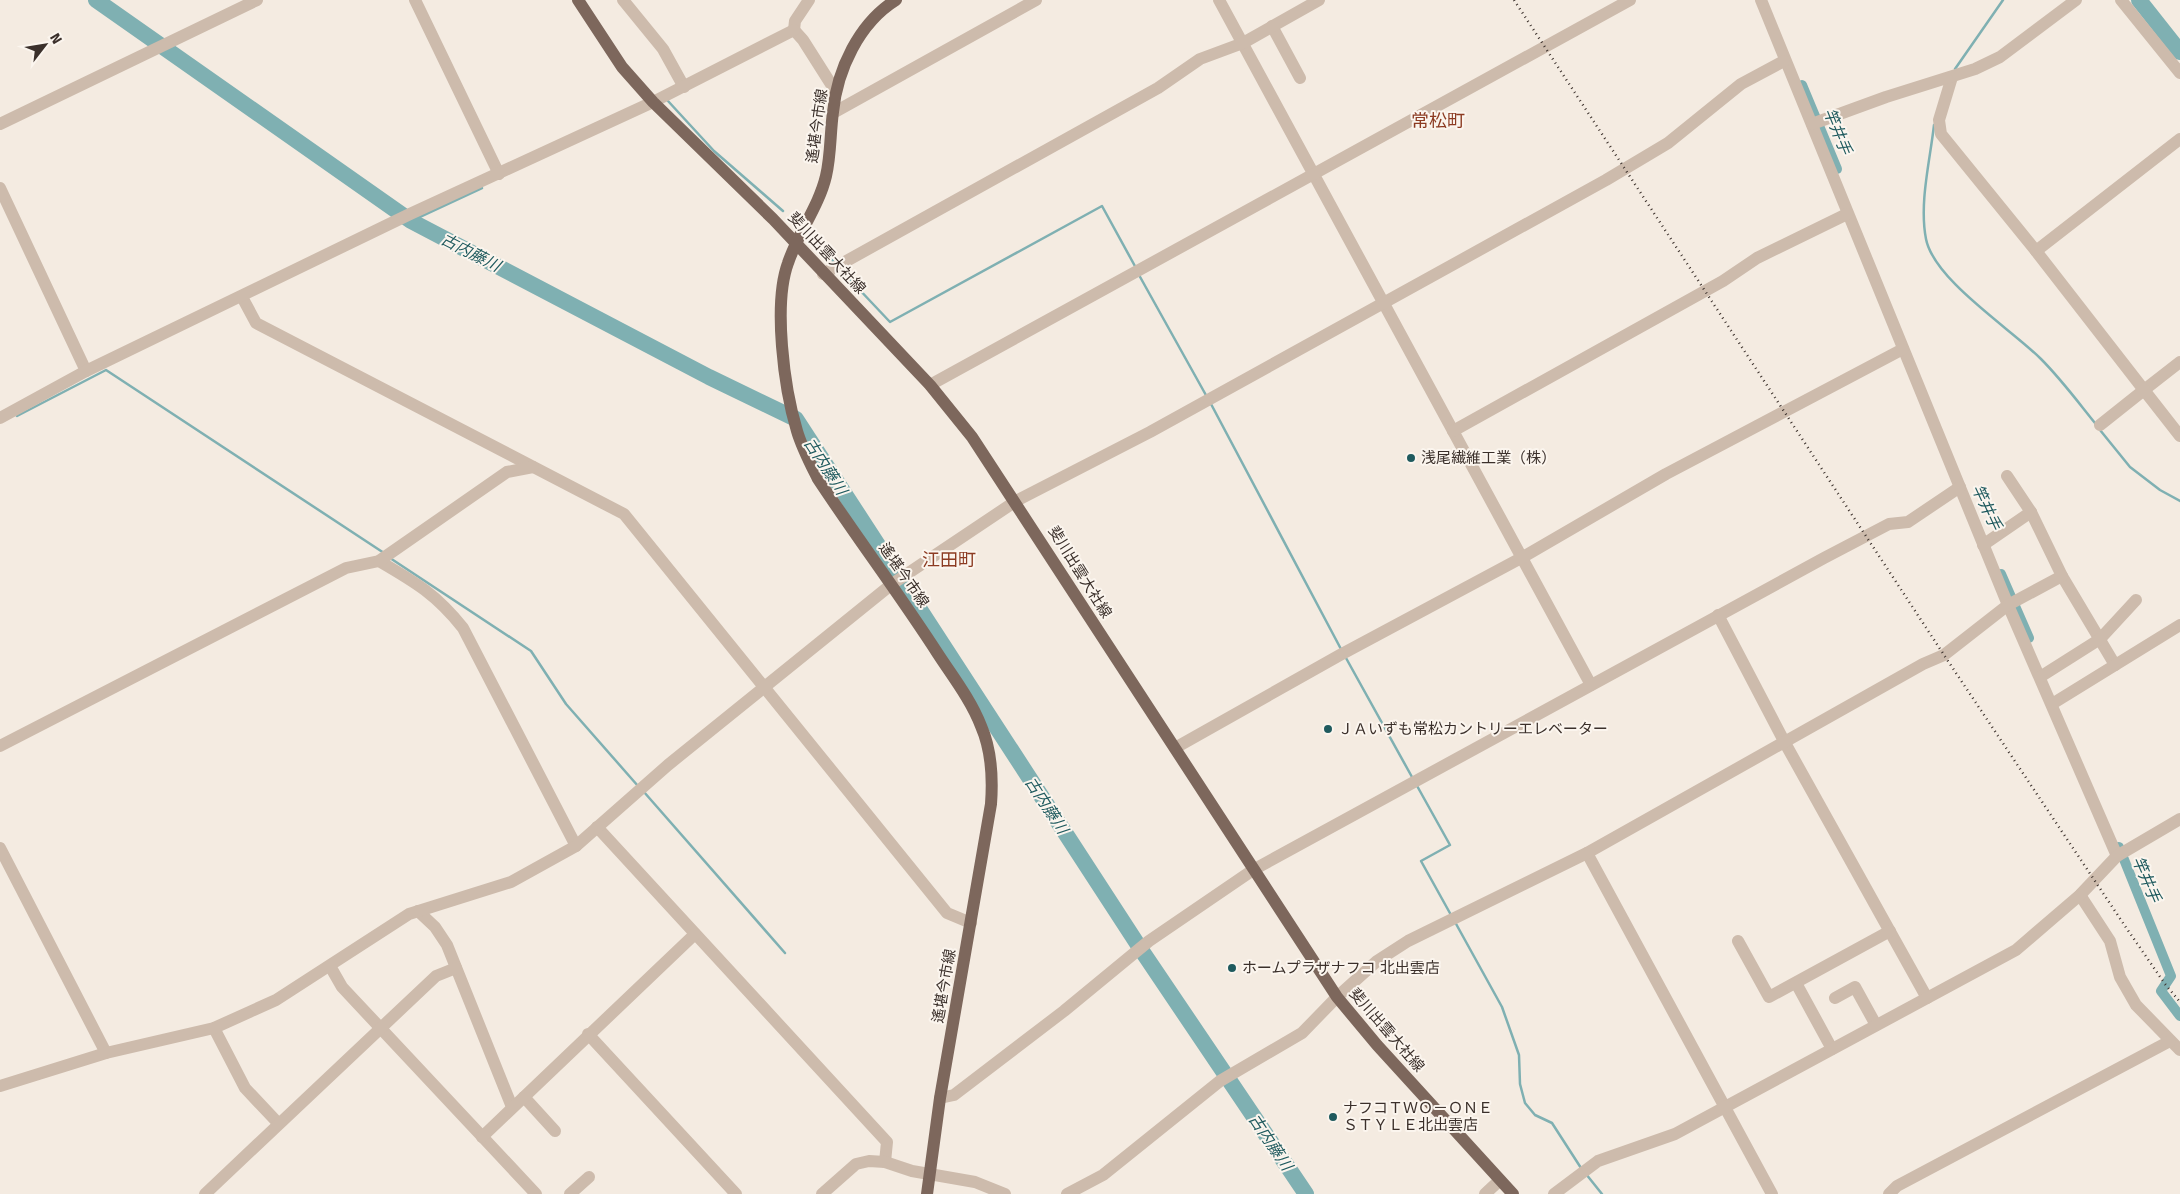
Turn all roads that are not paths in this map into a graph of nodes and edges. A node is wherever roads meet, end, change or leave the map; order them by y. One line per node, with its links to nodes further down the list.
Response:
1 (257, 0): 25 (street)
2 (415, 0): 28 (street)
3 (578, 0): 23 (main road, 斐川出雲大社線)
4 (623, 0): 21 (street)
5 (809, 0): 15 (street)
6 (896, 0): 22 (main road, 遙堪今市線)
7 (1036, 0): 24 (street)
8 (1219, 0): 16 (street)
9 (1319, 0): 14 (street)
10 (1630, 0): 29 (street)
11 (1761, 0): 17 (street)
12 (2076, 0): 19 (street)
13 (2121, 0): 18 (street)
14 (1272, 26): 16 (street); 20 (street)
15 (794, 30): 21 (street); 22 (street)
16 (1243, 43): 29 (street); 34 (street)
17 (1784, 61): 26 (street); 36 (street)
18 (2180, 73)
19 (1952, 77): 26 (street); 33 (street)
20 (1300, 78)
21 (684, 87): 23 (street)
22 (836, 92): 24 (main road, 遙堪今市線)
23 (653, 102): 28 (street); 32 (main road, 斐川出雲大社線)
24 (833, 113): 32 (main road, 遙堪今市線)
25 (0, 124)
26 (1812, 124): 31 (street)
27 (2180, 139): 33 (street)
28 (500, 174): 35 (street)
29 (1314, 174): 36 (street); 40 (street)
30 (0, 188): 39 (street)
31 (1847, 214): 37 (street); 44 (street)
32 (795, 243): 34 (main road, 斐川出雲大社線); 55 (main road, 遙堪今市線)
33 (2036, 251): 41 (street)
34 (823, 274): 40 (main road, 斐川出雲大社線)
35 (242, 297): 39 (street); 46 (street)
36 (1383, 302): 44 (street); 49 (street)
37 (1903, 349): 48 (street); 52 (street)
38 (2180, 362): 41 (street)
39 (86, 372): 42 (street)
40 (930, 385): 49 (main road, 斐川出雲大社線)
41 (2144, 390): 43 (street); 45 (street)
42 (0, 418)
43 (2100, 425)
44 (1453, 431): 52 (street)
45 (2180, 436)
46 (533, 467): 53 (street); 64 (street)
47 (2007, 476): 50 (street)
48 (1960, 487): 51 (street); 58 (street)
49 (1016, 500): 55 (street); 68 (main road, 斐川出雲大社線)
50 (2031, 512): 51 (street); 54 (street)
51 (1983, 544): 57 (street)
52 (1523, 557): 63 (street); 68 (street)
53 (379, 561): 67 (street); 71 (street)
54 (2062, 576): 57 (street); 60 (street)
55 (892, 584): 64 (street); 78 (main road, 遙堪今市線)
56 (2136, 600): 60 (street)
57 (2008, 605): 62 (street); 66 (street)
58 (1718, 615): 63 (street); 66 (street)
59 (2180, 625): 61 (street)
60 (2100, 639): 61 (street); 62 (street)
61 (2115, 665): 65 (street)
62 (2040, 677): 65 (street)
63 (1591, 685): 75 (street)
64 (764, 688): 70 (street); 78 (street)
65 (2052, 704): 74 (street)
66 (1785, 743): 73 (street); 79 (street)
67 (0, 746)
68 (1175, 748): 75 (main road, 斐川出雲大社線)
69 (2180, 819): 74 (street)
70 (597, 828): 71 (street); 80 (street)
71 (576, 846): 77 (street)
72 (0, 848): 95 (street)
73 (1587, 853): 85 (street); 100 (street)
74 (2117, 856): 76 (street)
75 (1254, 870): 85 (main road, 斐川出雲大社線); 98 (street)
76 (2080, 895): 87 (street); 92 (street)
77 (418, 911): 82 (street); 83 (street)
78 (971, 924): 98 (main road, 遙堪今市線)
79 (1890, 931): 84 (street); 87 (street)
80 (695, 934): 91 (street); 104 (street)
81 (1738, 941): 84 (street)
82 (330, 966): 89 (street); 90 (street)
83 (456, 968): 90 (street); 99 (street)
84 (1796, 983): 93 (street)
85 (1337, 997): 107 (main road, 斐川出雲大社線); 115 (street)
86 (1835, 998): 88 (street)
87 (1926, 998): 88 (street)
88 (1876, 1025): 93 (street)
89 (214, 1028): 95 (street); 101 (street)
90 (381, 1029): 101 (street); 103 (street)
91 (588, 1034): 97 (street); 111 (street)
92 (2170, 1041): 94 (street); 120 (street)
93 (1832, 1049): 100 (street)
94 (2180, 1050)
95 (106, 1053): 96 (street)
96 (0, 1086)
97 (524, 1097): 99 (street); 102 (street)
98 (940, 1098): 105 (main road, 遙堪今市線)
99 (512, 1108): 103 (street)
100 (1724, 1108): 118 (street); 119 (street)
101 (278, 1123): 108 (street)
102 (555, 1131)
103 (482, 1137): 109 (street)
104 (885, 1162): 105 (street); 112 (street)
105 (931, 1174): 113 (main road, 遙堪今市線); 114 (street)
106 (589, 1176): 110 (street)
107 (1500, 1180): 116 (street); 117 (main road, 斐川出雲大社線)
108 (205, 1194)
109 (536, 1194)
110 (570, 1194)
111 (736, 1194)
112 (822, 1194)
113 (927, 1194)
114 (1004, 1194)
115 (1067, 1194)
116 (1485, 1194)
117 (1513, 1194)
118 (1554, 1194)
119 (1772, 1194)
120 (1889, 1194)

